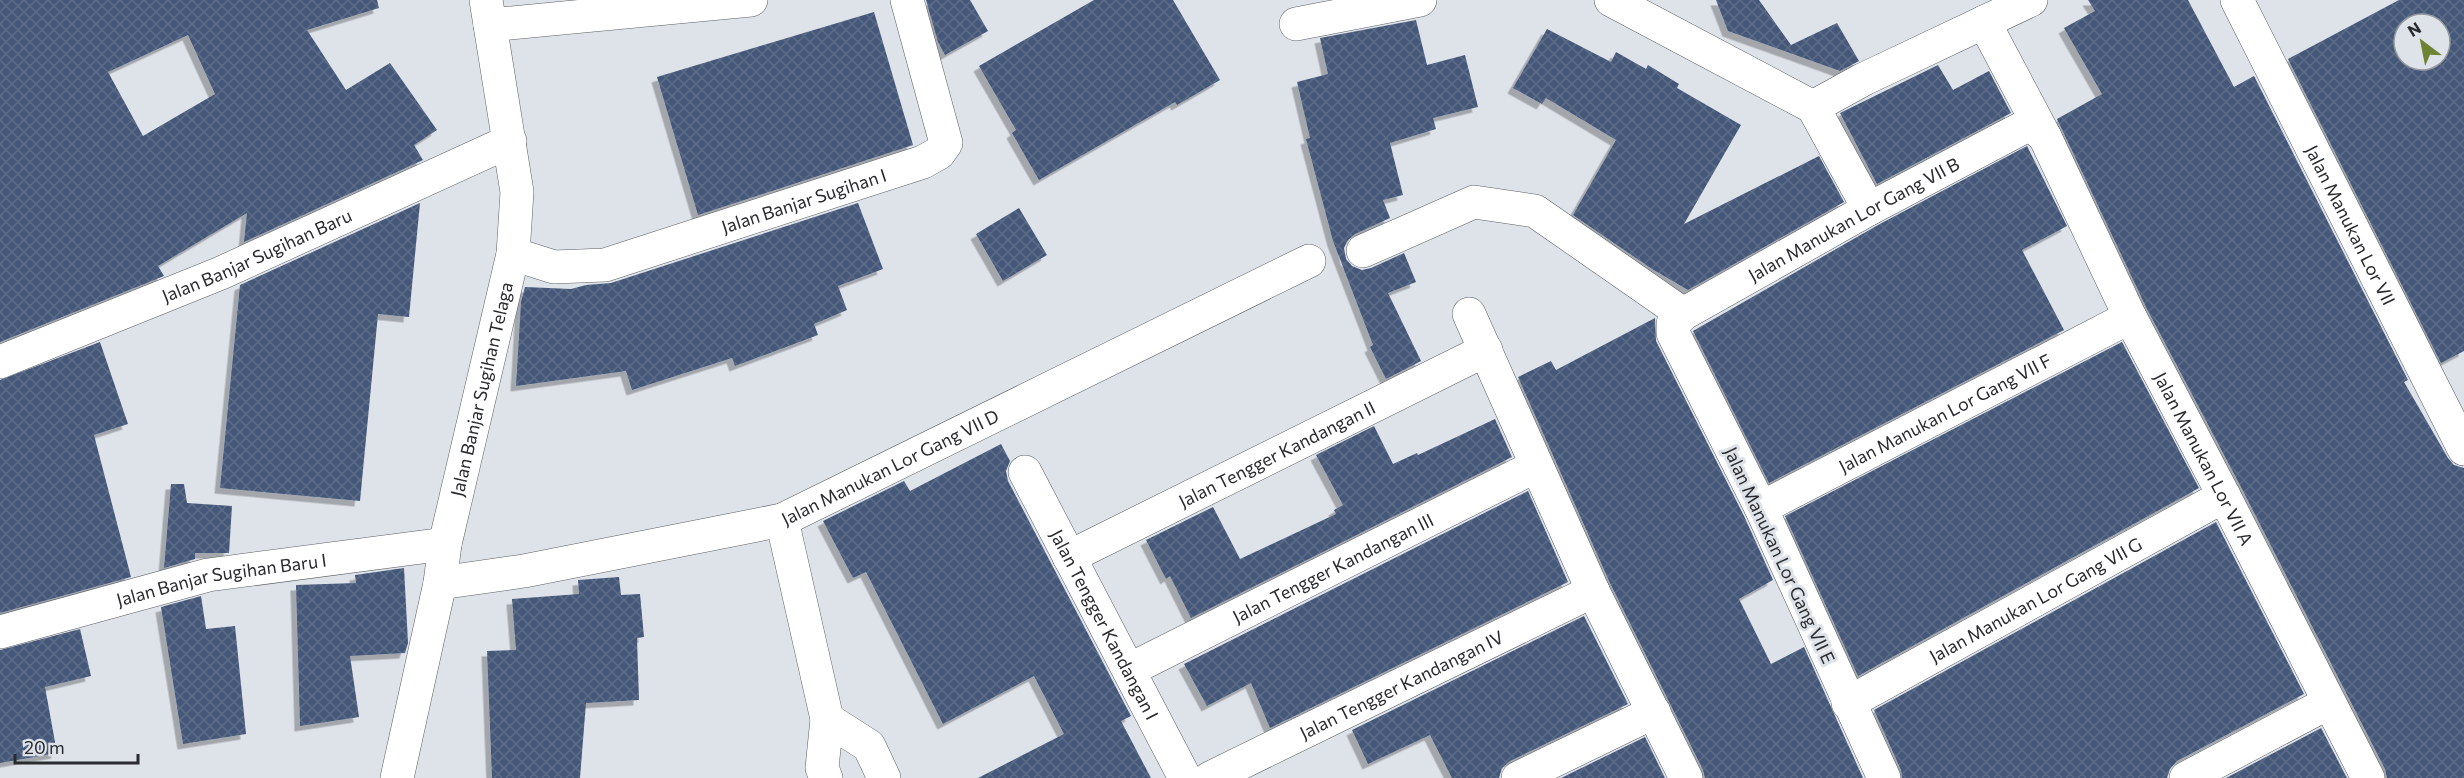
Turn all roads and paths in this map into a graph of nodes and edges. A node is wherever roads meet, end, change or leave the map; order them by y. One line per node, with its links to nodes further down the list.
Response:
1 (751, 0): 7 (street)
2 (907, 0): 15 (street, Jalan Banjar Sugihan I)
3 (1420, 0): 9 (street)
4 (1611, 0): 10 (street)
5 (2031, 0): 8 (street)
6 (2237, 0): 22 (street, Jalan Manukan Lor VII)
7 (488, 13): 12 (street, Jalan Banjar Sugihan Telaga)
8 (1984, 22): 10 (street); 11 (street, Jalan Manukan Lor VII A)
9 (1296, 24)
10 (1813, 107): 13 (street)
11 (2045, 137): 13 (street, Jalan Manukan Lor Gang VII B); 18 (street, Jalan Manukan Lor VII A)
12 (510, 141): 15 (street, Jalan Banjar Sugihan Telaga); 21 (street, Jalan Banjar Sugihan Baru)
13 (1869, 209): 19 (street, Jalan Manukan Lor Gang VII B)
14 (1363, 250): 19 (street)
15 (513, 254): 29 (street, Jalan Banjar Sugihan Telaga)
16 (1309, 261): 28 (street, Jalan Manukan Lor Gang VII D)
17 (1468, 314): 20 (street)
18 (2130, 317): 26 (street, Jalan Manukan Lor VII A); 27 (street, Jalan Manukan Lor Gang VII F)
19 (1678, 323): 27 (street, Jalan Manukan Lor Gang VII E)
20 (1486, 350): 24 (street); 30 (street, Jalan Tengger Kandangan II)
21 (0, 362)
22 (2452, 394): 23 (street, Jalan Manukan Lor VII)
23 (2464, 449)
24 (1536, 466): 32 (street); 34 (street, Jalan Tengger Kandangan III)
25 (1025, 472): 30 (street, Jalan Tengger Kandangan I)
26 (2224, 496): 35 (street, Jalan Manukan Lor Gang VII G); 36 (street, Jalan Manukan Lor VII A)
27 (1761, 508): 35 (street, Jalan Manukan Lor Gang VII E)
28 (782, 520): 31 (street, Jalan Manukan Lor Gang VII D); 38 (street)
29 (445, 544): 31 (street, Jalan Banjar Sugihan Telaga); 33 (street, Jalan Banjar Sugihan Baru I)
30 (1069, 557): 34 (street, Jalan Tengger Kandangan I)
31 (440, 583): 39 (street, Jalan Banjar Sugihan Telaga)
32 (1593, 591): 37 (street); 43 (street, Jalan Tengger Kandangan IV)
33 (0, 632)
34 (1129, 670): 42 (street, Jalan Tengger Kandangan I)
35 (1848, 703): 46 (street, Jalan Manukan Lor Gang VII E)
36 (2328, 703): 47 (street); 48 (street, Jalan Manukan Lor VII A)
37 (1654, 712): 44 (street); 45 (street)
38 (827, 719): 40 (street); 41 (street)
39 (397, 778)
40 (826, 778)
41 (884, 778)
42 (1185, 778)
43 (1210, 778)
44 (1518, 778)
45 (1686, 778)
46 (1884, 778)
47 (2186, 778)
48 (2368, 778)

